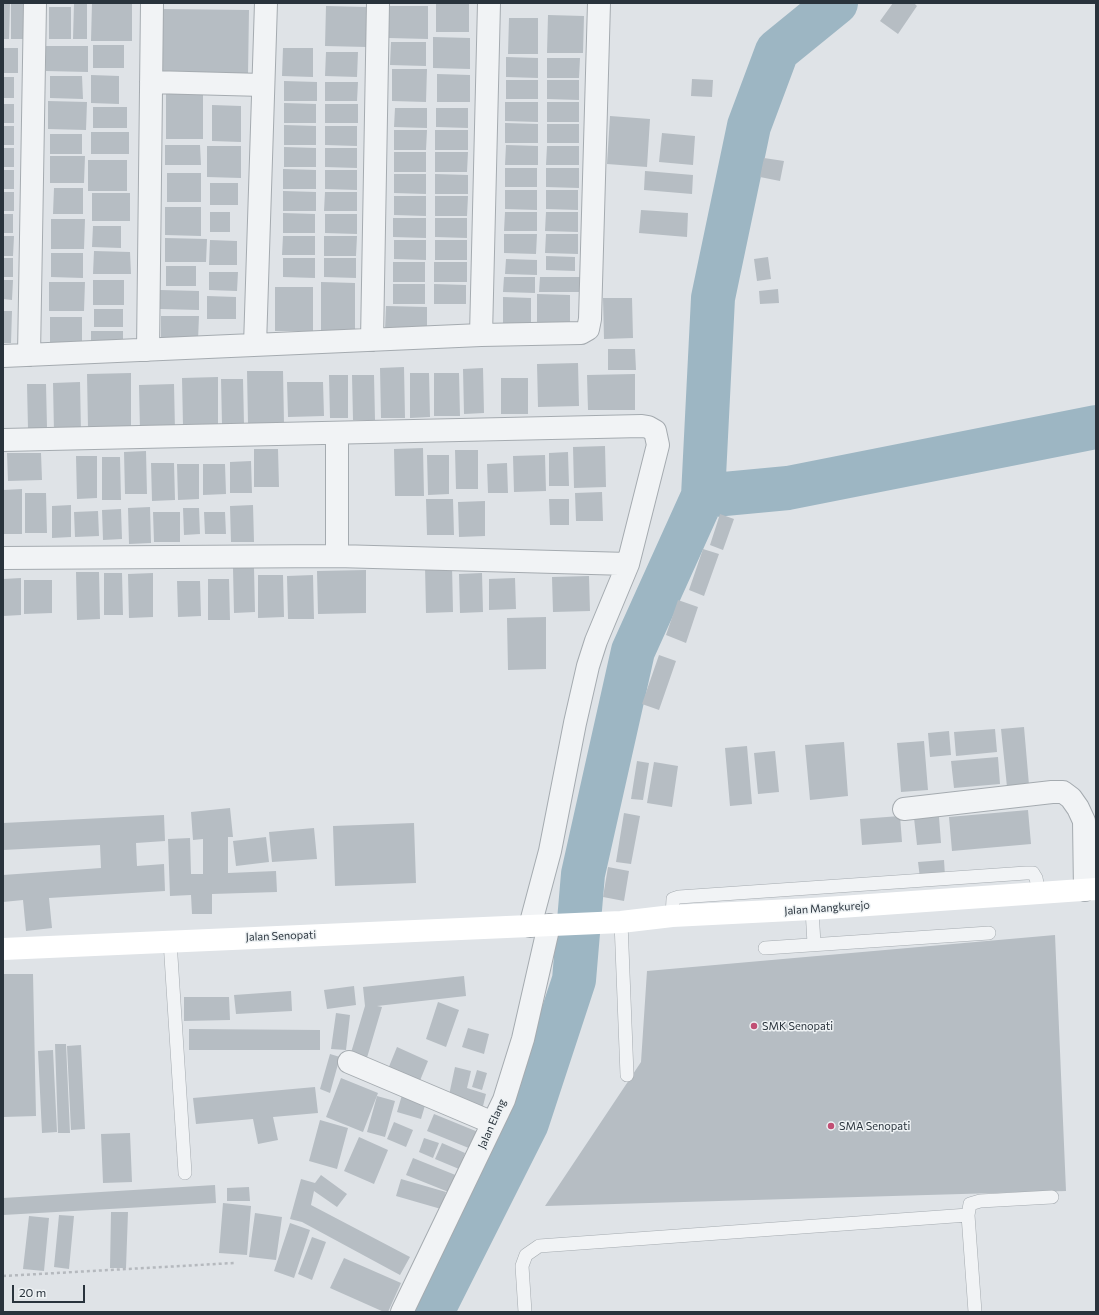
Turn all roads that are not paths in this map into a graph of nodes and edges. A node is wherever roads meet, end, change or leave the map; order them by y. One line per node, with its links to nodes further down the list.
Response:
1 (35, 3): 13 (street)
2 (152, 3): 7 (street)
3 (266, 3): 8 (street)
4 (378, 3): 10 (street)
5 (489, 3): 9 (street)
6 (599, 3): 9 (street)
7 (151, 82): 8 (street); 12 (street)
8 (263, 85): 11 (street)
9 (481, 335): 10 (street)
10 (372, 340): 11 (street)
11 (254, 345): 12 (street)
12 (148, 350): 13 (street)
13 (29, 355): 14 (street)
14 (3, 356)
15 (337, 433): 16 (street, Jalan Elang); 17 (street); 19 (street, Jalan Elang)
16 (3, 440)
17 (337, 556): 18 (street); 19 (street)
18 (3, 558)
19 (628, 564): 28 (street, Jalan Elang)
20 (904, 809): 22 (street)
21 (903, 881): 23 (lane); 24 (lane); 25 (lane)
22 (1090, 890): 23 (street, Jalan Mangkurejo)
23 (1039, 893): 25 (street, Jalan Mangkurejo)
24 (782, 900): 26 (street, Jalan Mangkurejo); 27 (street, Jalan Mangkurejo)
25 (905, 903): 26 (street, Jalan Mangkurejo)
26 (812, 909): 31 (lane)
27 (617, 922): 28 (street, Jalan Mangkurejo); 35 (lane)
28 (546, 925): 30 (street, Jalan Senopati); 36 (street, Jalan Elang)
29 (989, 934): 31 (lane)
30 (170, 941): 33 (street, Jalan Senopati); 37 (lane)
31 (814, 944): 32 (lane)
32 (764, 948)
33 (3, 949)
34 (349, 1062): 36 (street)
35 (627, 1074)
36 (493, 1123): 40 (street, Jalan Elang)
37 (185, 1173)
38 (1052, 1197): 39 (lane)
39 (968, 1215): 41 (lane); 42 (lane)
40 (402, 1312)
41 (525, 1312)
42 (975, 1312)

